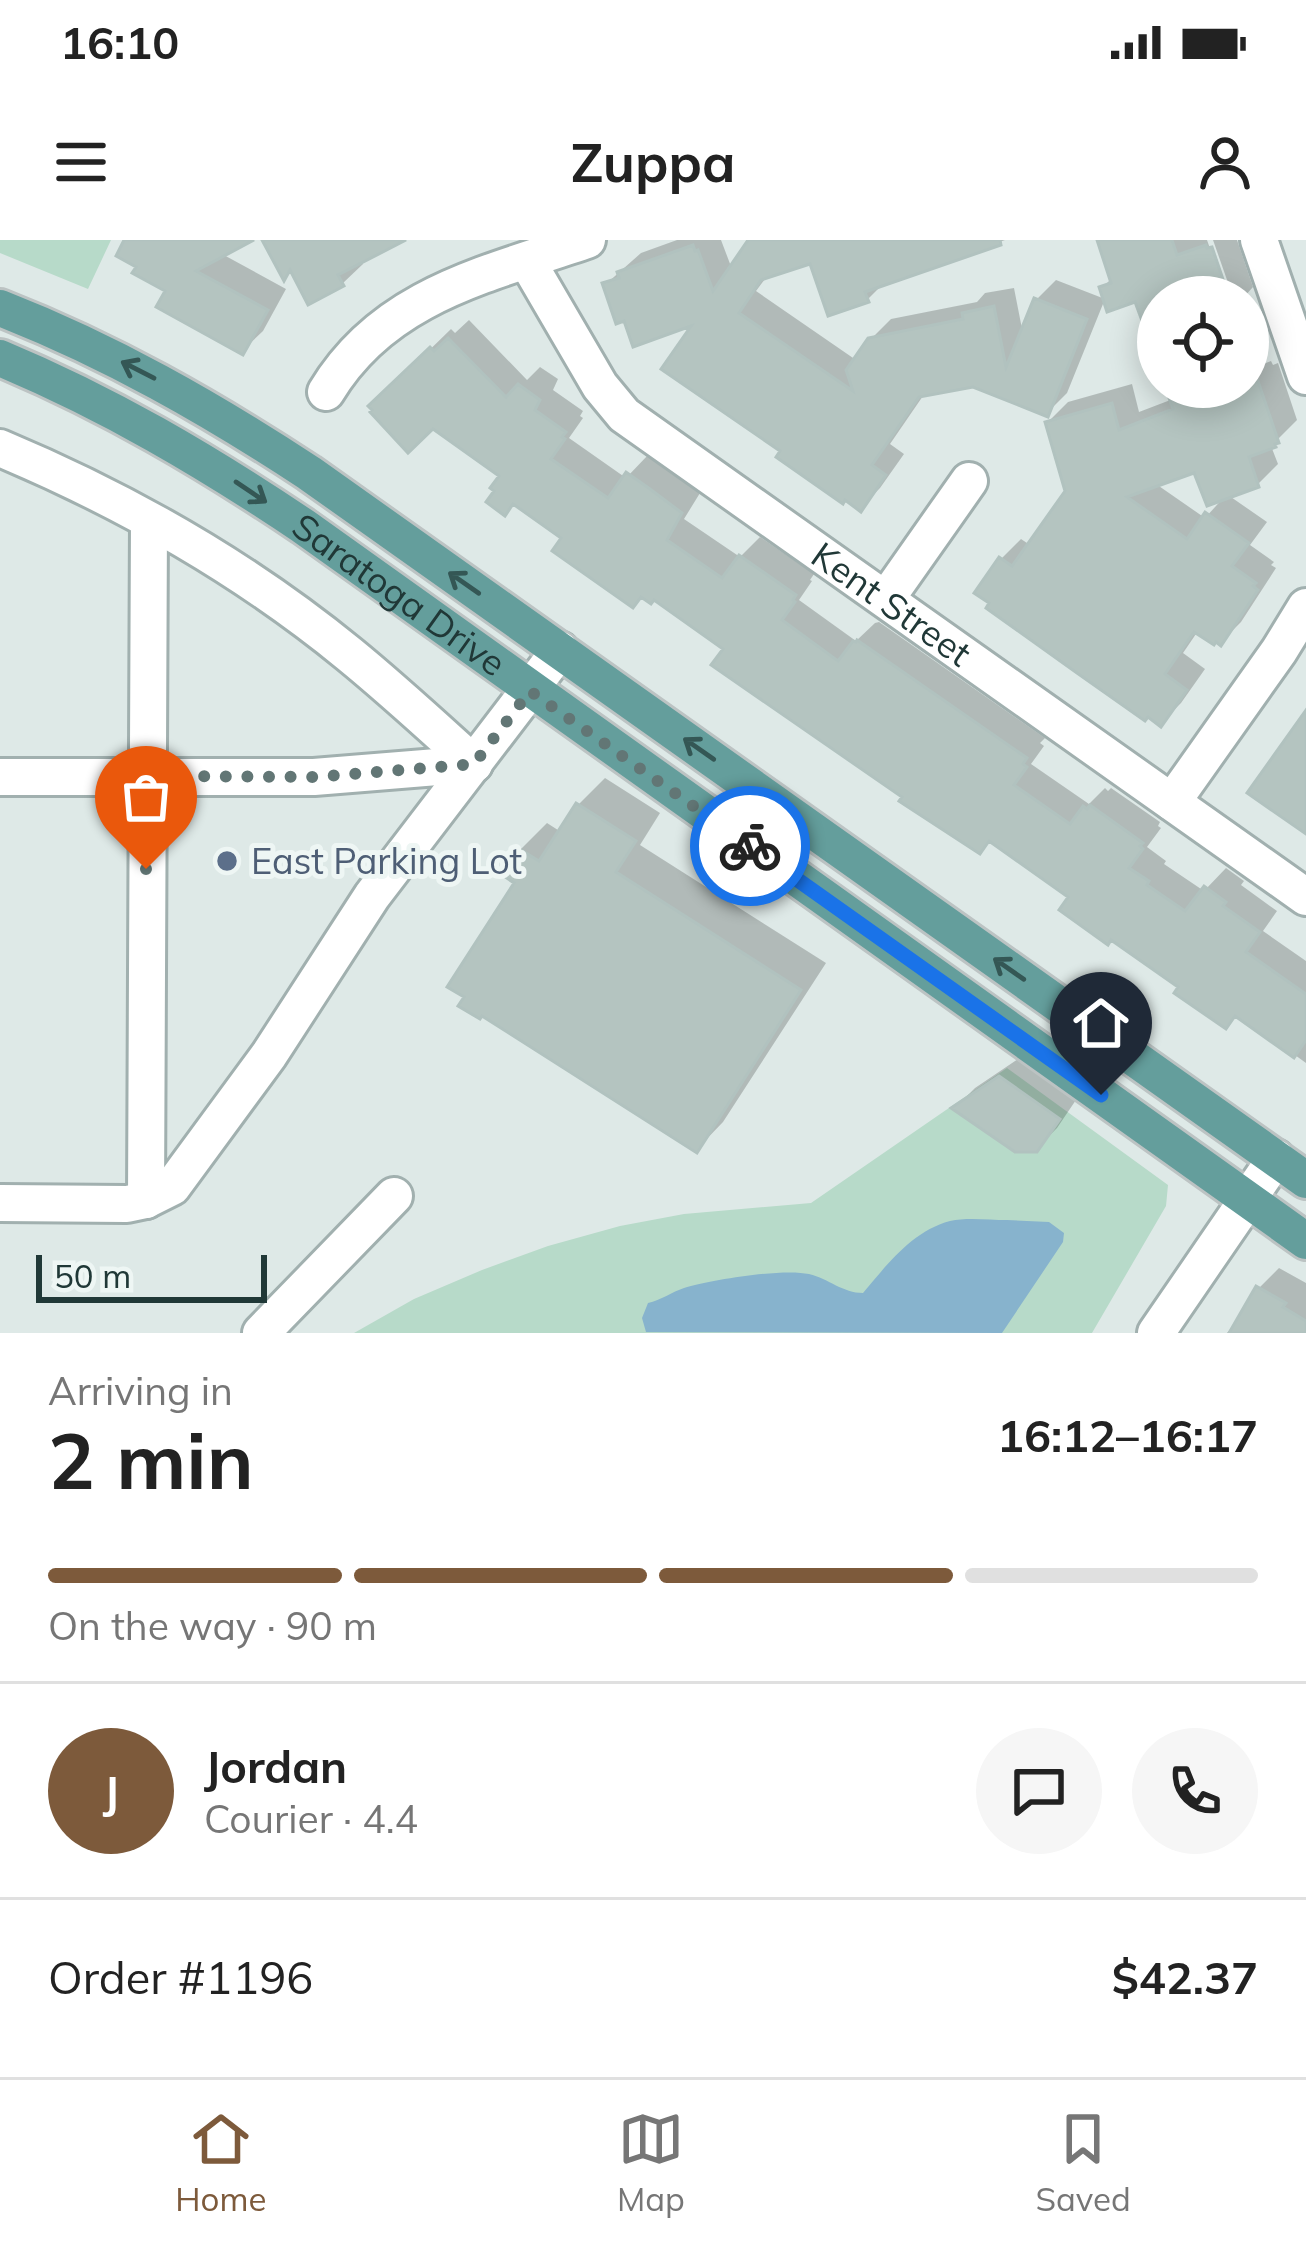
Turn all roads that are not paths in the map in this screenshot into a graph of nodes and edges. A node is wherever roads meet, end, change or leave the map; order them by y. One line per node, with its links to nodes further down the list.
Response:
1 (587, 240): 3 (street)
2 (1259, 240): 6 (street)
3 (527, 261): 7 (street); 11 (street, Kent Street)
4 (0, 308): 13 (main road, Saratoga Drive, one-way to 4)
5 (0, 358): 14 (main road, Saratoga Drive, one-way to 14)
6 (1306, 376)
7 (326, 392)
8 (0, 448): 10 (street)
9 (969, 482): 11 (street)
10 (149, 521): 15 (street); 16 (street)
11 (886, 599): 18 (street, Kent Street)
12 (1306, 607): 18 (street)
13 (560, 650): 14 (street); 20 (main road, Saratoga Drive, one-way to 13)
14 (530, 691): 15 (street); 23 (main road, Saratoga Drive)
15 (474, 764): 16 (street); 24 (street)
16 (146, 776): 17 (street); 24 (street)
17 (0, 778)
18 (1172, 802): 19 (street, Kent Street)
19 (1306, 897)
20 (1276, 1159): 21 (main road, Saratoga Drive); 23 (street)
21 (1306, 1180)
22 (394, 1196): 27 (street)
23 (1247, 1198): 26 (main road, Saratoga Drive); 28 (street)
24 (146, 1200): 25 (street)
25 (0, 1203)
26 (1306, 1241)
27 (261, 1333)
28 (1156, 1333)

